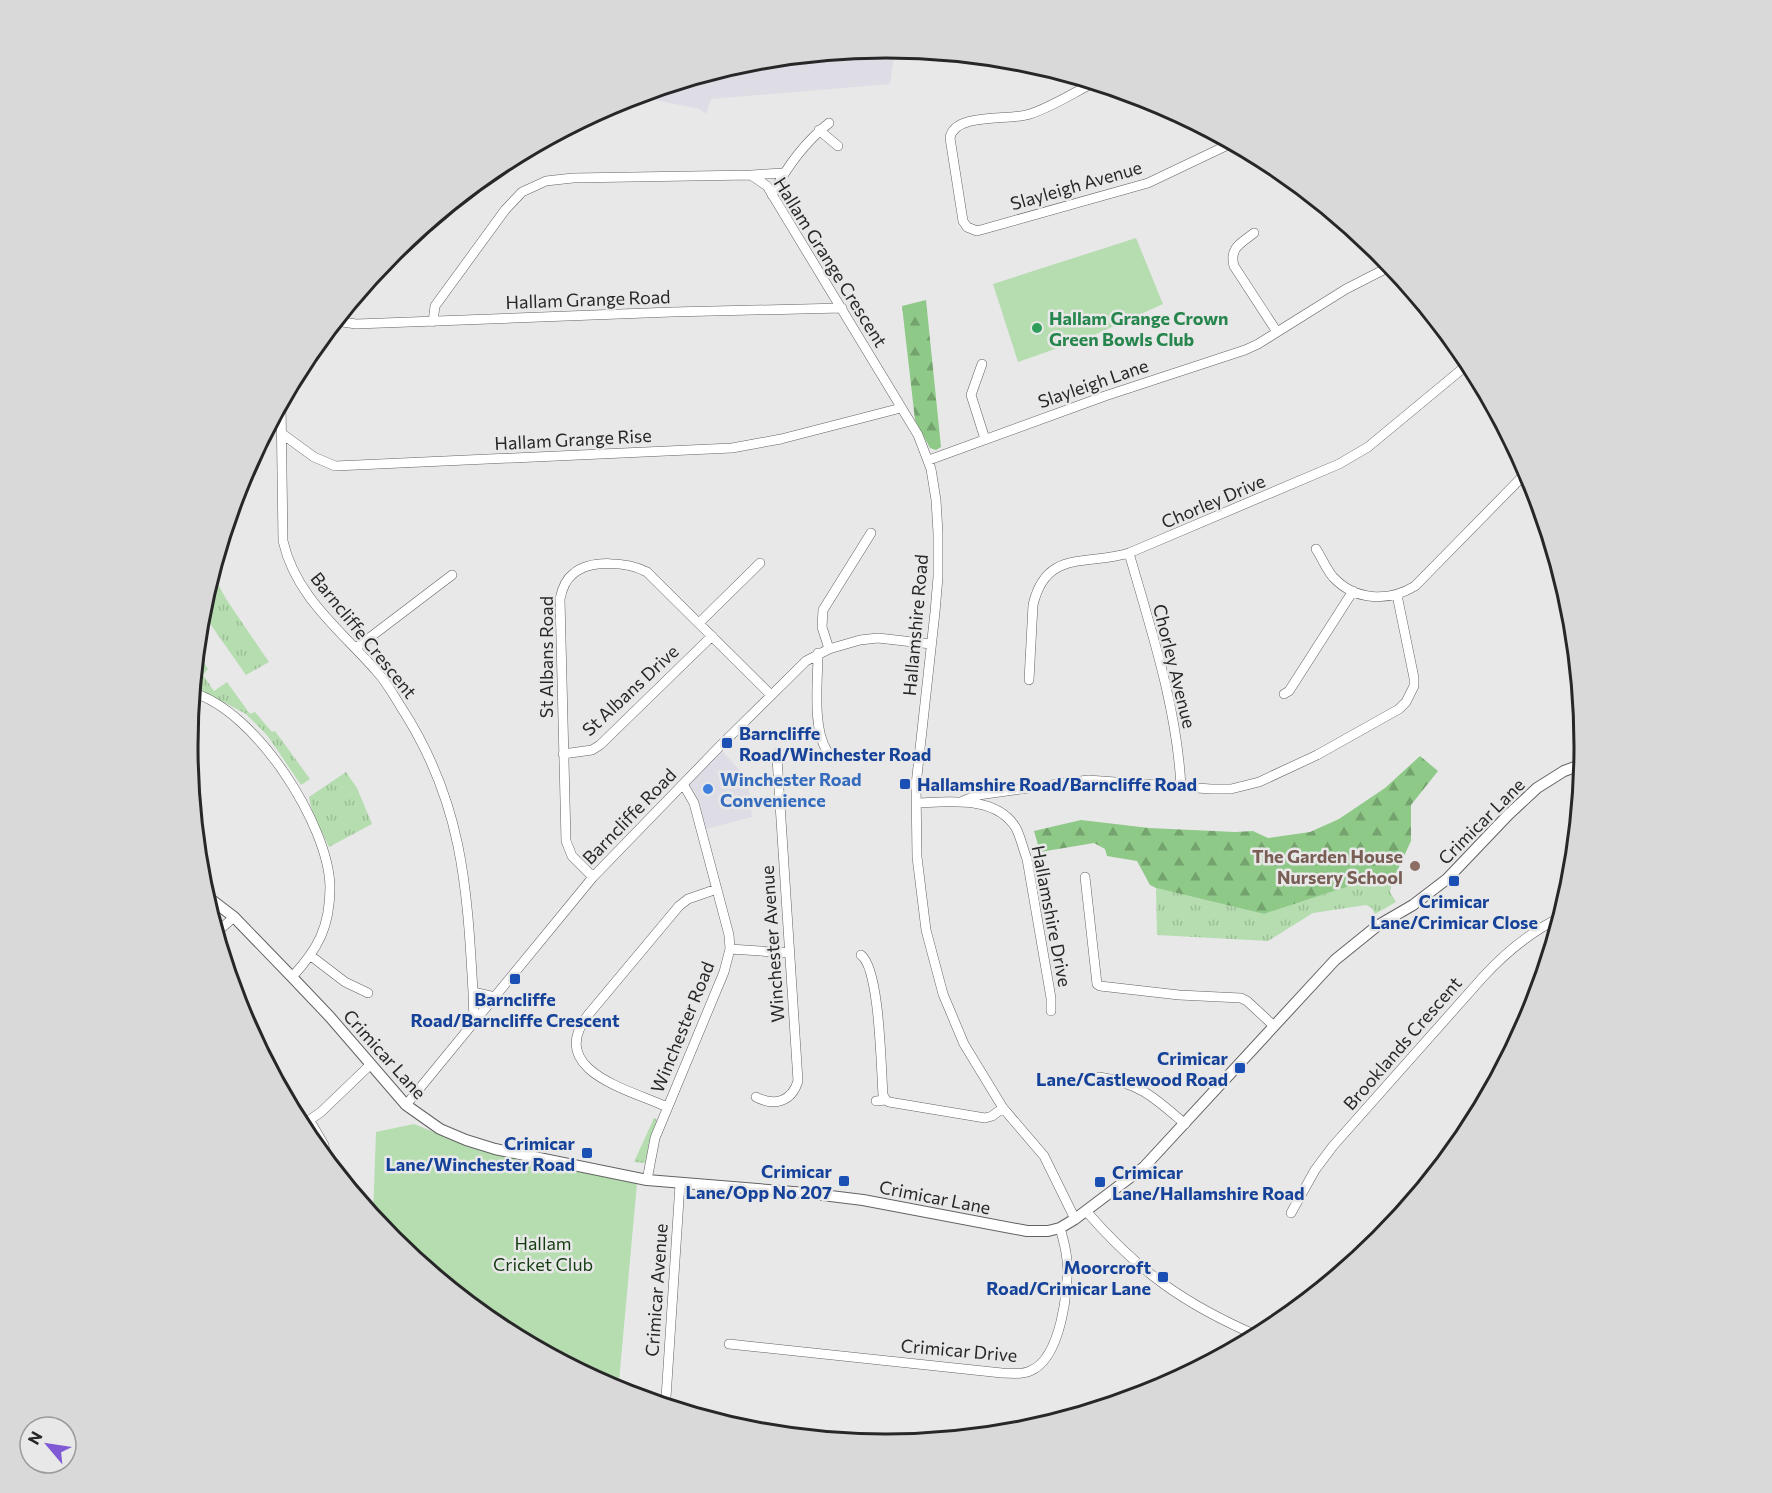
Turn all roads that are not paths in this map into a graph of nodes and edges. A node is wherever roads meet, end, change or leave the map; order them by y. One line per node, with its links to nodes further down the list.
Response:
1 (1084, 88): 5 (street, Slayleigh Avenue)
2 (829, 123): 3 (street)
3 (819, 130): 4 (street); 6 (street)
4 (838, 147)
5 (1223, 147)
6 (783, 173): 7 (street); 8 (street)
7 (751, 175): 8 (street, Hallam Grange Crescent); 13 (street, Hallam Grange Crescent)
8 (772, 195): 11 (street, Hallam Grange Crescent)
9 (1254, 233): 14 (street)
10 (1382, 271): 14 (street, Slayleigh Lane)
11 (842, 308): 13 (street, Hallam Grange Road); 17 (street, Hallam Grange Crescent)
12 (345, 322): 13 (street, Hallam Grange Road)
13 (433, 322)
14 (1277, 332): 20 (street, Slayleigh Lane)
15 (982, 364): 20 (street)
16 (1461, 370): 27 (street, Chorley Drive)
17 (901, 408): 19 (street, Hallam Grange Rise); 21 (street, Hallam Grange Crescent)
18 (281, 419): 19 (street)
19 (281, 433): 35 (street, Barncliffe Crescent)
20 (985, 439): 21 (street, Slayleigh Lane)
21 (929, 460): 34 (street, Hallamshire Road)
22 (1520, 479): 31 (street)
23 (871, 533): 25 (street)
24 (853, 539): 25 (street)
25 (863, 545): 36 (street)
26 (1316, 549): 30 (street)
27 (1129, 553): 38 (street, Chorley Drive); 47 (street, Chorley Avenue)
28 (760, 564): 32 (street)
29 (452, 575): 35 (street)
30 (1353, 591): 31 (street); 39 (street)
31 (1397, 595): 47 (street)
32 (699, 623): 33 (street, St Albans Road); 44 (street, St Albans Road)
33 (712, 636): 40 (street, St Albans Road); 44 (street, St Albans Drive)
34 (932, 644): 36 (street, Barncliffe Road); 50 (street, Hallamshire Road)
35 (356, 648): 64 (street, Barncliffe Crescent)
36 (829, 649): 37 (street, Barncliffe Road)
37 (818, 653): 40 (street, Barncliffe Road); 42 (street)
38 (1029, 680)
39 (1284, 694)
40 (771, 695): 46 (street, Barncliffe Road)
41 (200, 696): 62 (street)
42 (827, 750)
43 (779, 752): 60 (street, Winchester Avenue)
44 (563, 754): 52 (street, St Albans Road)
45 (1574, 768): 69 (street, Crimicar Lane)
46 (683, 784): 52 (street, Barncliffe Road); 54 (street, Winchester Road)
47 (1181, 788): 48 (street)
48 (989, 794): 49 (street); 51 (street)
49 (963, 801): 50 (street, Hallamshire Drive); 51 (street, Hallamshire Drive)
50 (916, 804): 75 (street, Hallamshire Road)
51 (982, 805): 67 (street, Hallamshire Drive)
52 (593, 877): 66 (street, Barncliffe Road)
53 (1085, 877): 69 (street)
54 (717, 889): 59 (street, Winchester Road); 74 (street)
55 (216, 903): 56 (street, Crimicar Lane)
56 (234, 917): 58 (street); 63 (street, Crimicar Lane)
57 (1552, 923): 82 (street, Brooklands Crescent)
58 (222, 928)
59 (730, 948): 60 (street); 74 (street, Winchester Road)
60 (790, 953): 72 (street, Winchester Avenue)
61 (861, 955): 75 (street)
62 (311, 956): 63 (street); 65 (street)
63 (292, 977): 70 (street, Crimicar Lane)
64 (473, 992): 66 (street); 68 (street, Barncliffe Crescent)
65 (368, 993)
66 (495, 997): 68 (street, Barncliffe Road)
67 (1051, 1011)
68 (474, 1023): 73 (street, Barncliffe Road)
69 (1274, 1026): 77 (street, Crimicar Lane)
70 (371, 1064): 73 (street, Crimicar Lane); 76 (street)
71 (1099, 1077): 77 (street)
72 (756, 1097)
73 (406, 1106): 79 (street, Crimicar Lane)
74 (667, 1107): 79 (street, Winchester Road)
75 (1003, 1108): 83 (street, Hallamshire Road)
76 (310, 1121): 78 (street)
77 (1185, 1124): 81 (street, Crimicar Lane)
78 (317, 1134)
79 (647, 1180): 80 (street, Crimicar Lane)
80 (680, 1184): 84 (street, Crimicar Lane); 87 (street, Crimicar Avenue)
81 (1086, 1211): 83 (street, Crimicar Lane); 85 (street)
82 (1291, 1213)
83 (1075, 1219): 84 (street, Crimicar Lane)
84 (1060, 1228): 86 (street, Crimicar Drive)
85 (1248, 1331)
86 (729, 1344)
87 (666, 1398)

